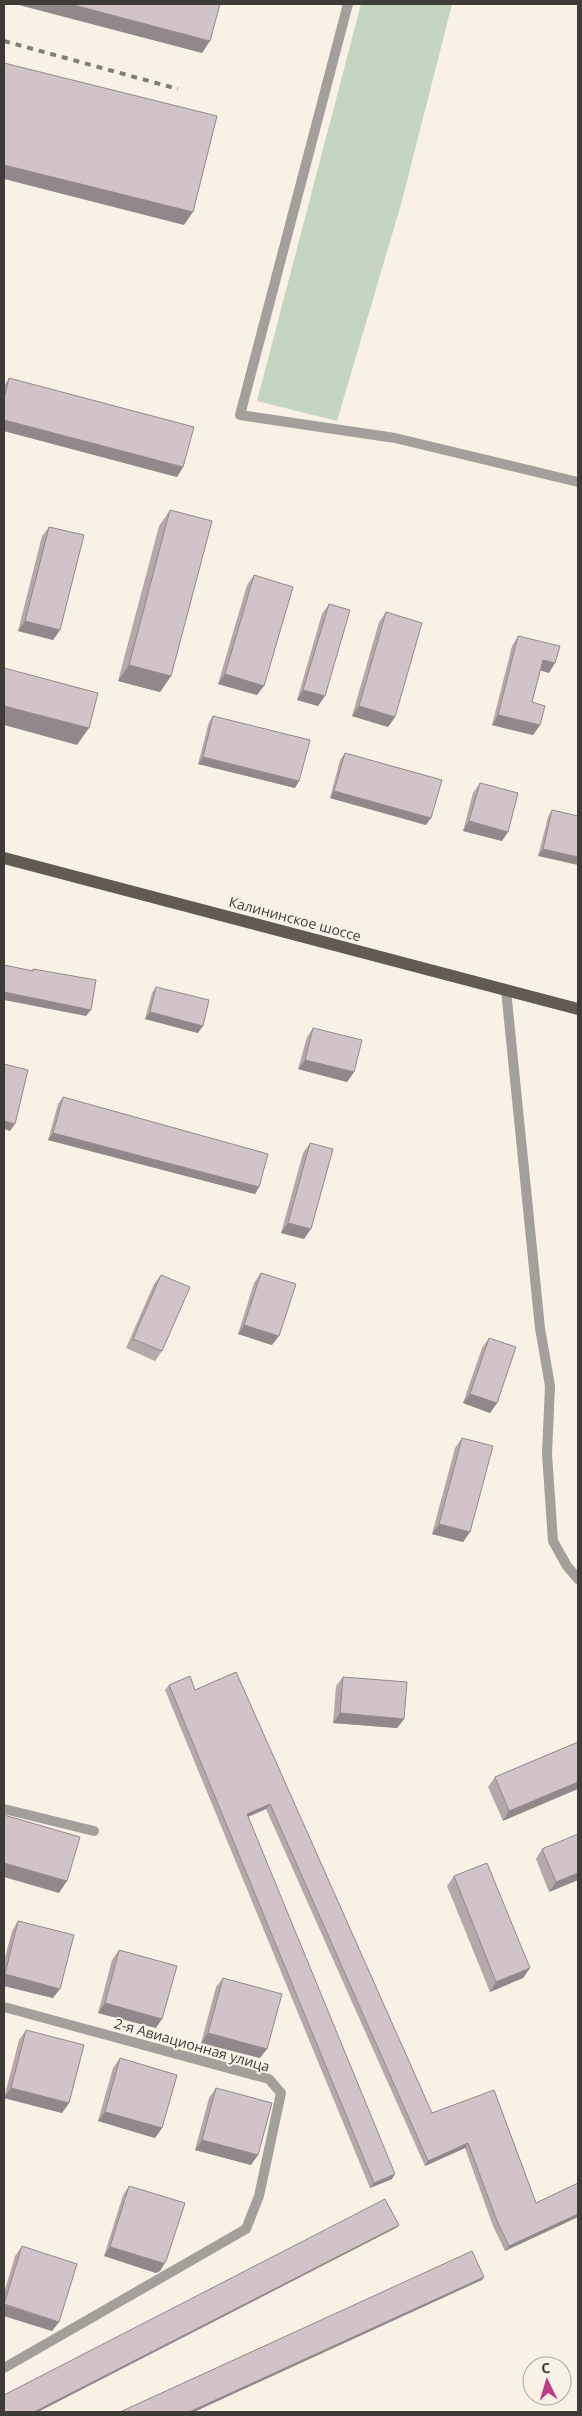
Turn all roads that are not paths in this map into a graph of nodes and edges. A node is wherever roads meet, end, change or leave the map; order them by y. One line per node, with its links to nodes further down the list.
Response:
1 (348, 4): 2 (street)
2 (578, 482)
3 (4, 858): 4 (main road, Калининское шоссе)
4 (506, 990): 5 (main road, Калининское шоссе); 6 (street)
5 (578, 1009)
6 (578, 1579)
7 (4, 1809): 8 (street)
8 (94, 1831)
9 (4, 2008): 10 (street, 2-я Авиационная улица)
10 (4, 2368)

